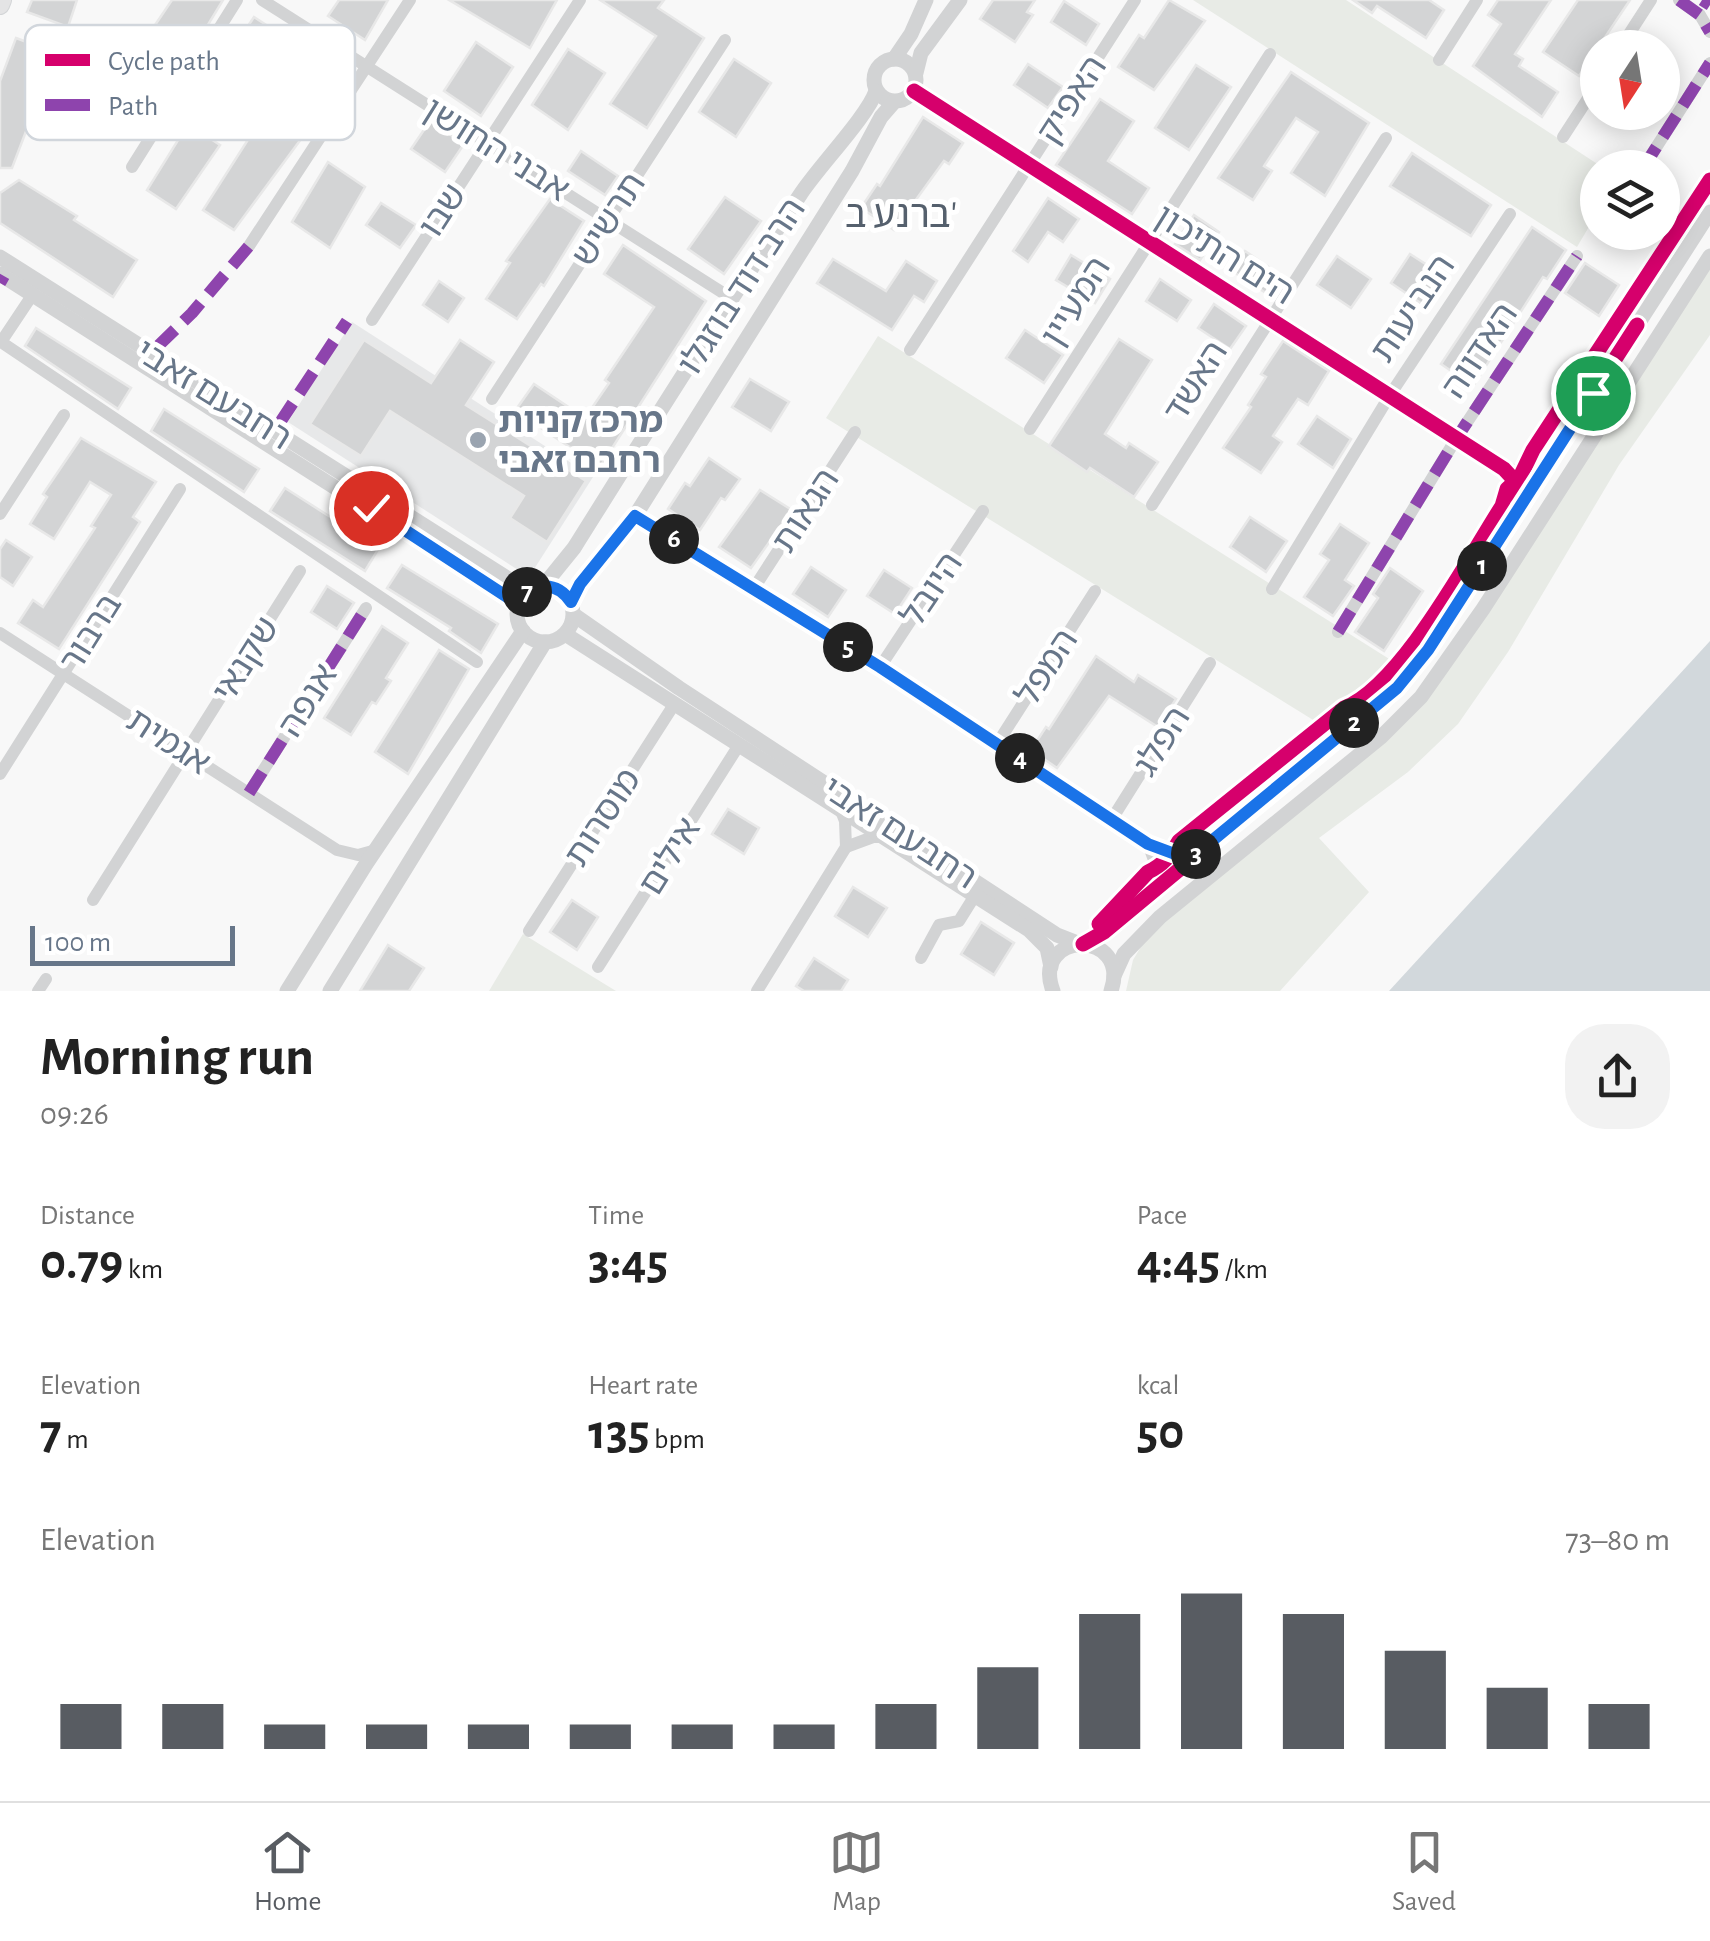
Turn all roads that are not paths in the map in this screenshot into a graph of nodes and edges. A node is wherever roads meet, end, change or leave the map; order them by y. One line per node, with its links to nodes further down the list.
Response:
1 (237, 0): 11 (street)
2 (262, 0): 12 (street, אבני החושן)
3 (410, 0): 21 (street)
4 (580, 0): 32 (street, שבו)
5 (926, 0): 18 (street)
6 (960, 0): 22 (street)
7 (1135, 0): 34 (street, האפיק)
8 (1477, 0): 19 (street)
9 (1651, 0): 13 (street)
10 (1679, 0): 14 (street)
11 (221, 25)
12 (302, 25)
13 (1632, 30)
14 (1710, 32)
15 (725, 40): 38 (street, תרשיש)
16 (1270, 54): 39 (street, המעיין)
17 (355, 58): 21 (street, אבני החושן)
18 (894, 58): 22 (street); 24 (street)
19 (1439, 60)
20 (1710, 63): 33 (street)
21 (367, 66): 23 (street); 32 (street, אבני החושן)
22 (916, 74): 25 (street)
23 (355, 84)
24 (876, 91): 26 (street); 46 (street, הרב דוד בוזגלו)
25 (914, 91): 26 (street); 34 (street, הים התיכון)
26 (894, 102): 63 (street, הרב דוד בוזגלו)
27 (1580, 110): 28 (street)
28 (1562, 137)
29 (1386, 138): 47 (street, האשד)
30 (150, 140): 35 (street)
31 (318, 140): 40 (street)
32 (486, 142): 38 (street, אבני החושן); 48 (street, שבו)
33 (1654, 150)
34 (1030, 164): 39 (street, הים התיכון); 49 (street, האפיק)
35 (132, 168)
36 (1710, 212): 56 (street)
37 (1510, 214): 50 (street, הנביעות)
38 (607, 219): 46 (street, אבני החושן); 51 (street, תרשיש)
39 (1148, 242): 47 (street, הים התיכון); 53 (street, המעיין)
40 (249, 246)
41 (1578, 256): 55 (street, האדווה)
42 (1710, 256): 104 (street)
43 (0, 258): 65 (street, רחבעם זאבי)
44 (1, 278): 45 (street, רחבעם זאבי)
45 (33, 294): 69 (street, רחבעם זאבי); 77 (street)
46 (732, 298): 65 (street, הרב דוד בוזגלו)
47 (1270, 317): 50 (street, הים התיכון); 59 (street, האשד)
48 (372, 320)
49 (910, 350)
50 (1390, 395): 55 (street, הים התיכון); 67 (street, הנביעות)
51 (492, 399)
52 (64, 414): 62 (street)
53 (1030, 429)
54 (855, 432): 66 (street, הגאות)
55 (1456, 439): 57 (street, הים התיכון); 73 (street, האדווה)
56 (1546, 466): 57 (street); 60 (street)
57 (1504, 469): 60 (street)
58 (180, 490): 80 (street, ברבור)
59 (1152, 504)
60 (1518, 508): 94 (street)
61 (983, 511): 79 (street, היובל)
62 (0, 514)
63 (635, 516): 66 (street); 71 (street, הרב דוד בוזגלו)
64 (300, 571): 84 (street, שקנאי)
65 (538, 587): 69 (street); 71 (street)
66 (754, 588): 79 (street)
67 (1272, 589)
68 (1095, 591): 82 (street, המפל)
69 (518, 604): 72 (street)
70 (366, 608): 86 (street, אנפה)
71 (572, 609): 75 (street); 100 (street, רחבעם זאבי)
72 (524, 631): 76 (street); 93 (street)
73 (1338, 632)
74 (0, 633): 80 (street, אגמית)
75 (565, 634): 76 (street); 81 (street, רחבעם זאבי)
76 (545, 642): 106 (street)
77 (476, 662)
78 (1210, 663): 88 (street, הפלג)
79 (880, 667): 82 (street)
80 (64, 674): 84 (street, אגמית); 85 (street, ברבור)
81 (675, 703): 83 (street, רחבעם זאבי); 99 (street, מוסרות)
82 (997, 744): 88 (street)
83 (739, 745): 87 (street, רחבעם זאבי); 102 (street, אילים)
84 (186, 752): 86 (street, אגמית); 98 (street, שקנאי)
85 (0, 774)
86 (249, 793): 92 (street, אגמית)
87 (840, 808): 89 (street, רחבעם זאבי); 91 (street)
88 (1112, 818): 90 (street)
89 (886, 837): 91 (street); 97 (street, רחבעם זאבי)
90 (1148, 844): 94 (street); 96 (street)
91 (846, 847): 107 (street)
92 (338, 850): 93 (street); 95 (street)
93 (376, 850): 95 (street)
94 (1196, 854): 96 (street)
95 (350, 889): 105 (street)
96 (1152, 892): 100 (street)
97 (974, 897): 101 (street); 103 (street, רחבעם זאבי)
98 (93, 900)
99 (529, 930)
100 (1082, 944): 103 (street); 104 (street, רחבעם זאבי)
101 (921, 958)
102 (598, 967)
103 (1050, 969): 108 (street); 109 (street)
104 (1113, 984)
105 (287, 991)
106 (330, 991)
107 (757, 991)
108 (1036, 991)
109 (1052, 991)

